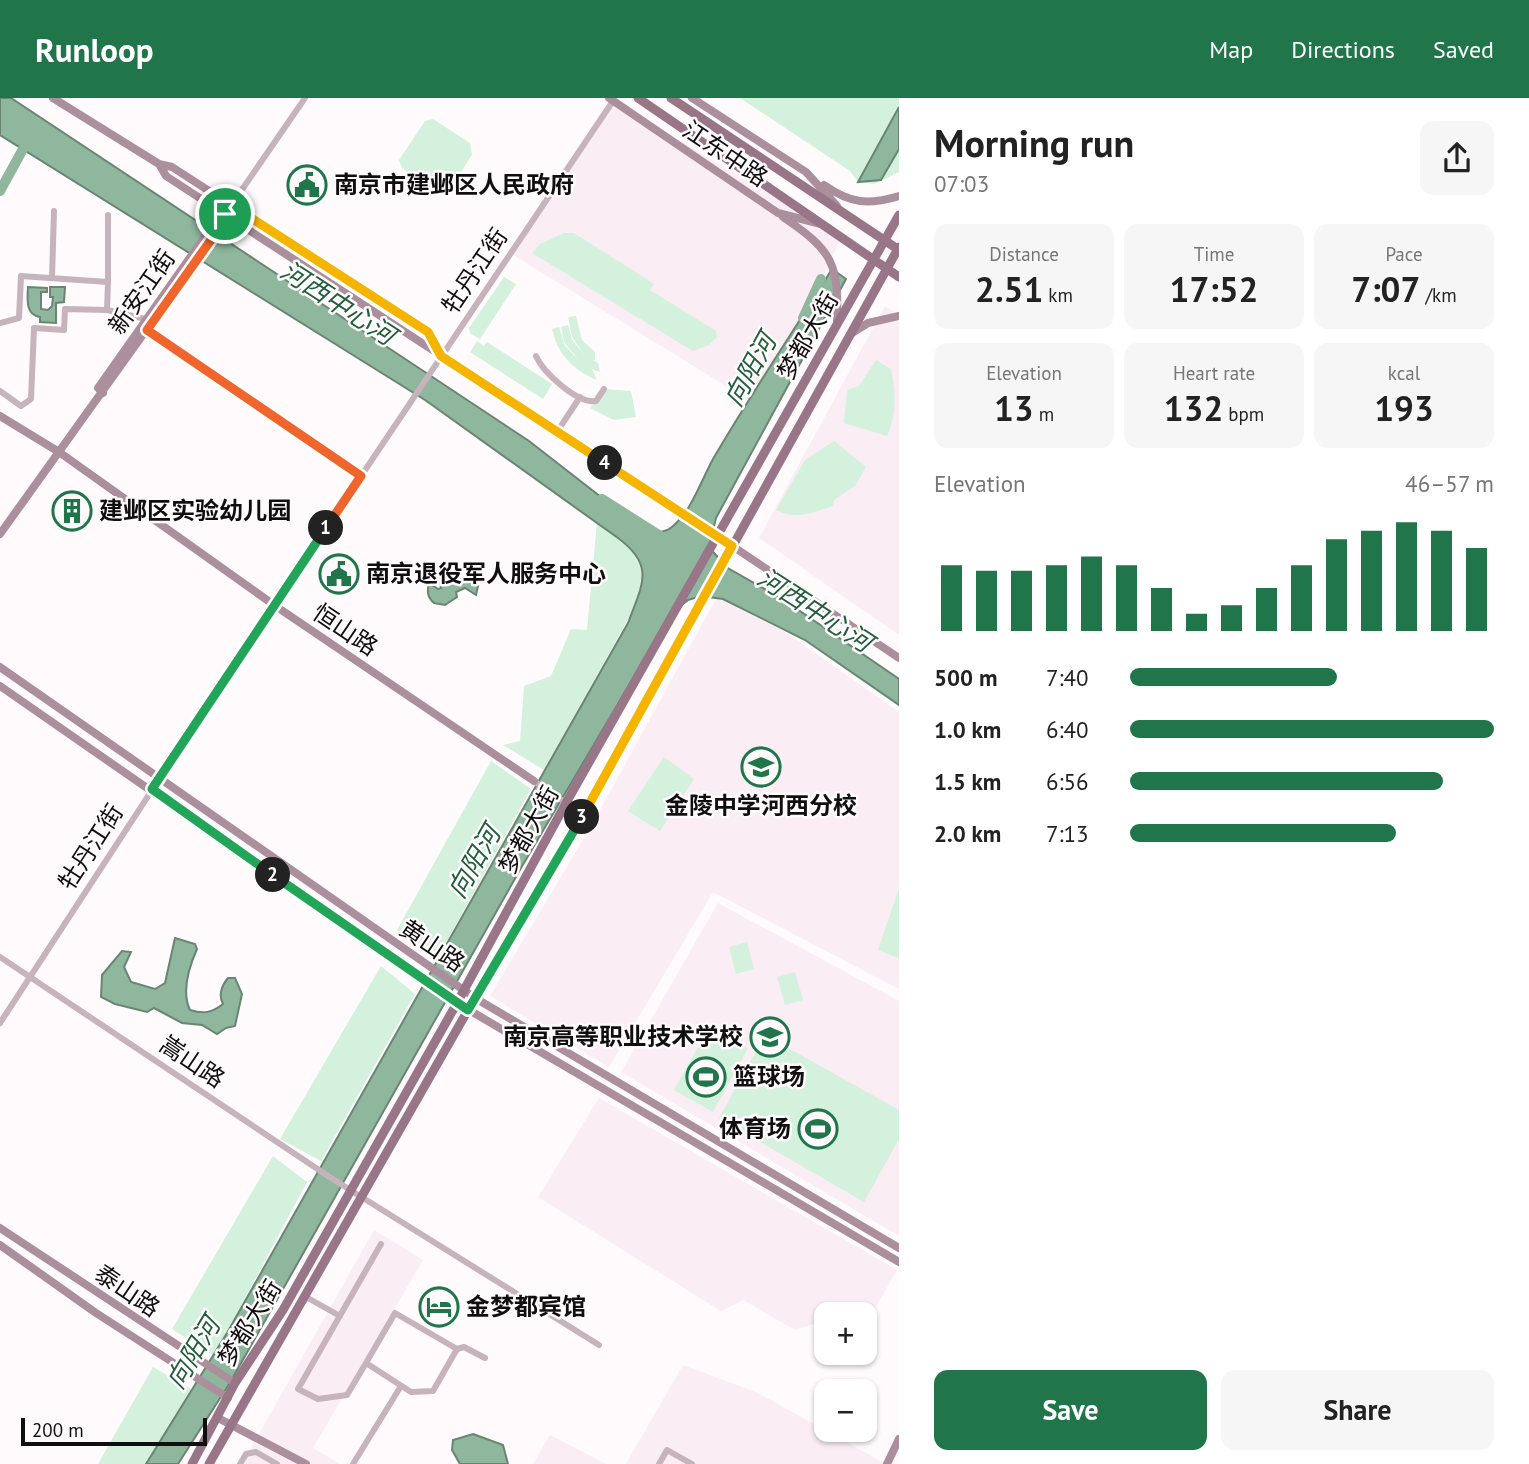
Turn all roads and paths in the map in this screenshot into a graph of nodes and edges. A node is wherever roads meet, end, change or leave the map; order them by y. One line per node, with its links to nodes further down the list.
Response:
1 (52, 98): 7 (main road)
2 (305, 98): 10 (street, 新安江街)
3 (638, 98): 17 (main road, 江东中路)
4 (671, 98): 12 (main road, 江东中路)
5 (692, 98): 8 (main road, 江东中路)
6 (611, 99): 13 (main road, 江东中路); 35 (street, 牡丹江街)
7 (159, 164): 10 (main road); 14 (main road)
8 (806, 172): 9 (main road); 12 (main road, 江东中路)
9 (899, 196)
10 (231, 205): 14 (street, 新安江街); 35 (main road)
11 (54, 211): 24 (street)
12 (841, 211): 18 (main road, 江东中路)
13 (778, 213): 17 (main road, 江东中路); 31 (main road)
14 (225, 214): 21 (main road, 新安江街); 35 (main road)
15 (108, 215): 25 (street)
16 (899, 215): 18 (main road, 梦都大街)
17 (827, 226): 20 (main road, 江东中路)
18 (884, 241): 19 (main road, 江东中路); 20 (main road, 梦都大街)
19 (899, 249): 22 (main road, 梦都大街)
20 (874, 259): 22 (main road, 江东中路); 31 (main road, 梦都大街)
21 (190, 263): 29 (main road, 新安江街); 33 (main road, 新安江街)
22 (887, 269): 23 (main road, 江东中路); 34 (main road, 梦都大街)
23 (899, 277)
24 (52, 278): 25 (street); 28 (street)
25 (108, 282): 26 (street)
26 (107, 310): 29 (street); 32 (street)
27 (899, 316): 34 (main road)
28 (19, 318): 30 (street); 32 (street)
29 (146, 319): 39 (main road, 新安江街)
30 (0, 323)
31 (836, 324): 46 (main road, 梦都大街)
32 (34, 328): 38 (street)
33 (147, 330): 39 (main road, 新安江街); 44 (street)
34 (849, 334): 47 (main road, 梦都大街)
35 (440, 356): 42 (main road); 44 (street, 牡丹江街)
36 (536, 356): 40 (street)
37 (604, 389): 40 (street)
38 (0, 391)
39 (103, 393): 43 (main road, 新安江街)
40 (580, 397): 42 (street)
41 (0, 416): 43 (main road, 恒山路)
42 (557, 432): 46 (main road)
43 (59, 452): 45 (main road, 新安江街); 48 (main road, 恒山路)
44 (361, 476): 48 (street, 牡丹江街)
45 (0, 534)
46 (715, 540): 47 (main road); 55 (main road, 梦都大街)
47 (730, 550): 49 (main road); 59 (main road, 梦都大街)
48 (274, 605): 52 (street, 牡丹江街); 53 (main road, 恒山路)
49 (899, 658)
50 (0, 667): 52 (main road, 黄山路)
51 (0, 686): 54 (main road, 黄山路)
52 (160, 776): 54 (street, 牡丹江街); 58 (main road, 黄山路)
53 (534, 781): 55 (street, 恒山路)
54 (152, 789): 57 (street, 牡丹江街); 60 (main road, 黄山路)
55 (566, 803): 58 (main road, 梦都大街)
56 (0, 957): 57 (street, 嵩山路)
57 (29, 977): 62 (street, 牡丹江街); 63 (street, 嵩山路)
58 (463, 990): 59 (main road, 黄山路); 60 (main road, 梦都大街)
59 (475, 998): 61 (main road, 梦都大街); 68 (main road, 黄山路)
60 (457, 1003): 61 (main road, 黄山路); 63 (main road, 梦都大街)
61 (468, 1010): 64 (main road, 梦都大街); 69 (main road, 黄山路)
62 (0, 1023)
63 (351, 1190): 64 (street, 嵩山路); 76 (main road, 梦都大街)
64 (363, 1198): 70 (main road, 梦都大街); 72 (street, 嵩山路)
65 (0, 1228): 76 (main road, 泰山路)
66 (381, 1244): 71 (street)
67 (0, 1245): 78 (main road, 泰山路)
68 (899, 1248)
69 (899, 1262)
70 (306, 1297): 71 (street); 80 (main road, 梦都大街)
71 (340, 1317): 75 (street)
72 (599, 1345)
73 (457, 1349): 74 (street); 75 (street); 77 (street)
74 (485, 1358)
75 (366, 1363): 77 (street)
76 (235, 1383): 78 (main road, 梦都大街)
77 (401, 1386): 87 (street)
78 (228, 1398): 79 (main road, 梦都大街)
79 (218, 1418): 80 (main road); 82 (main road, 梦都大街)
80 (231, 1425): 83 (main road, 梦都大街); 86 (main road)
81 (899, 1440): 90 (main road)
82 (192, 1464)
83 (209, 1464)
84 (240, 1464): 85 (street)
85 (277, 1464)
86 (306, 1464)
87 (353, 1464)
88 (659, 1464): 89 (street)
89 (692, 1464)
90 (887, 1464)

